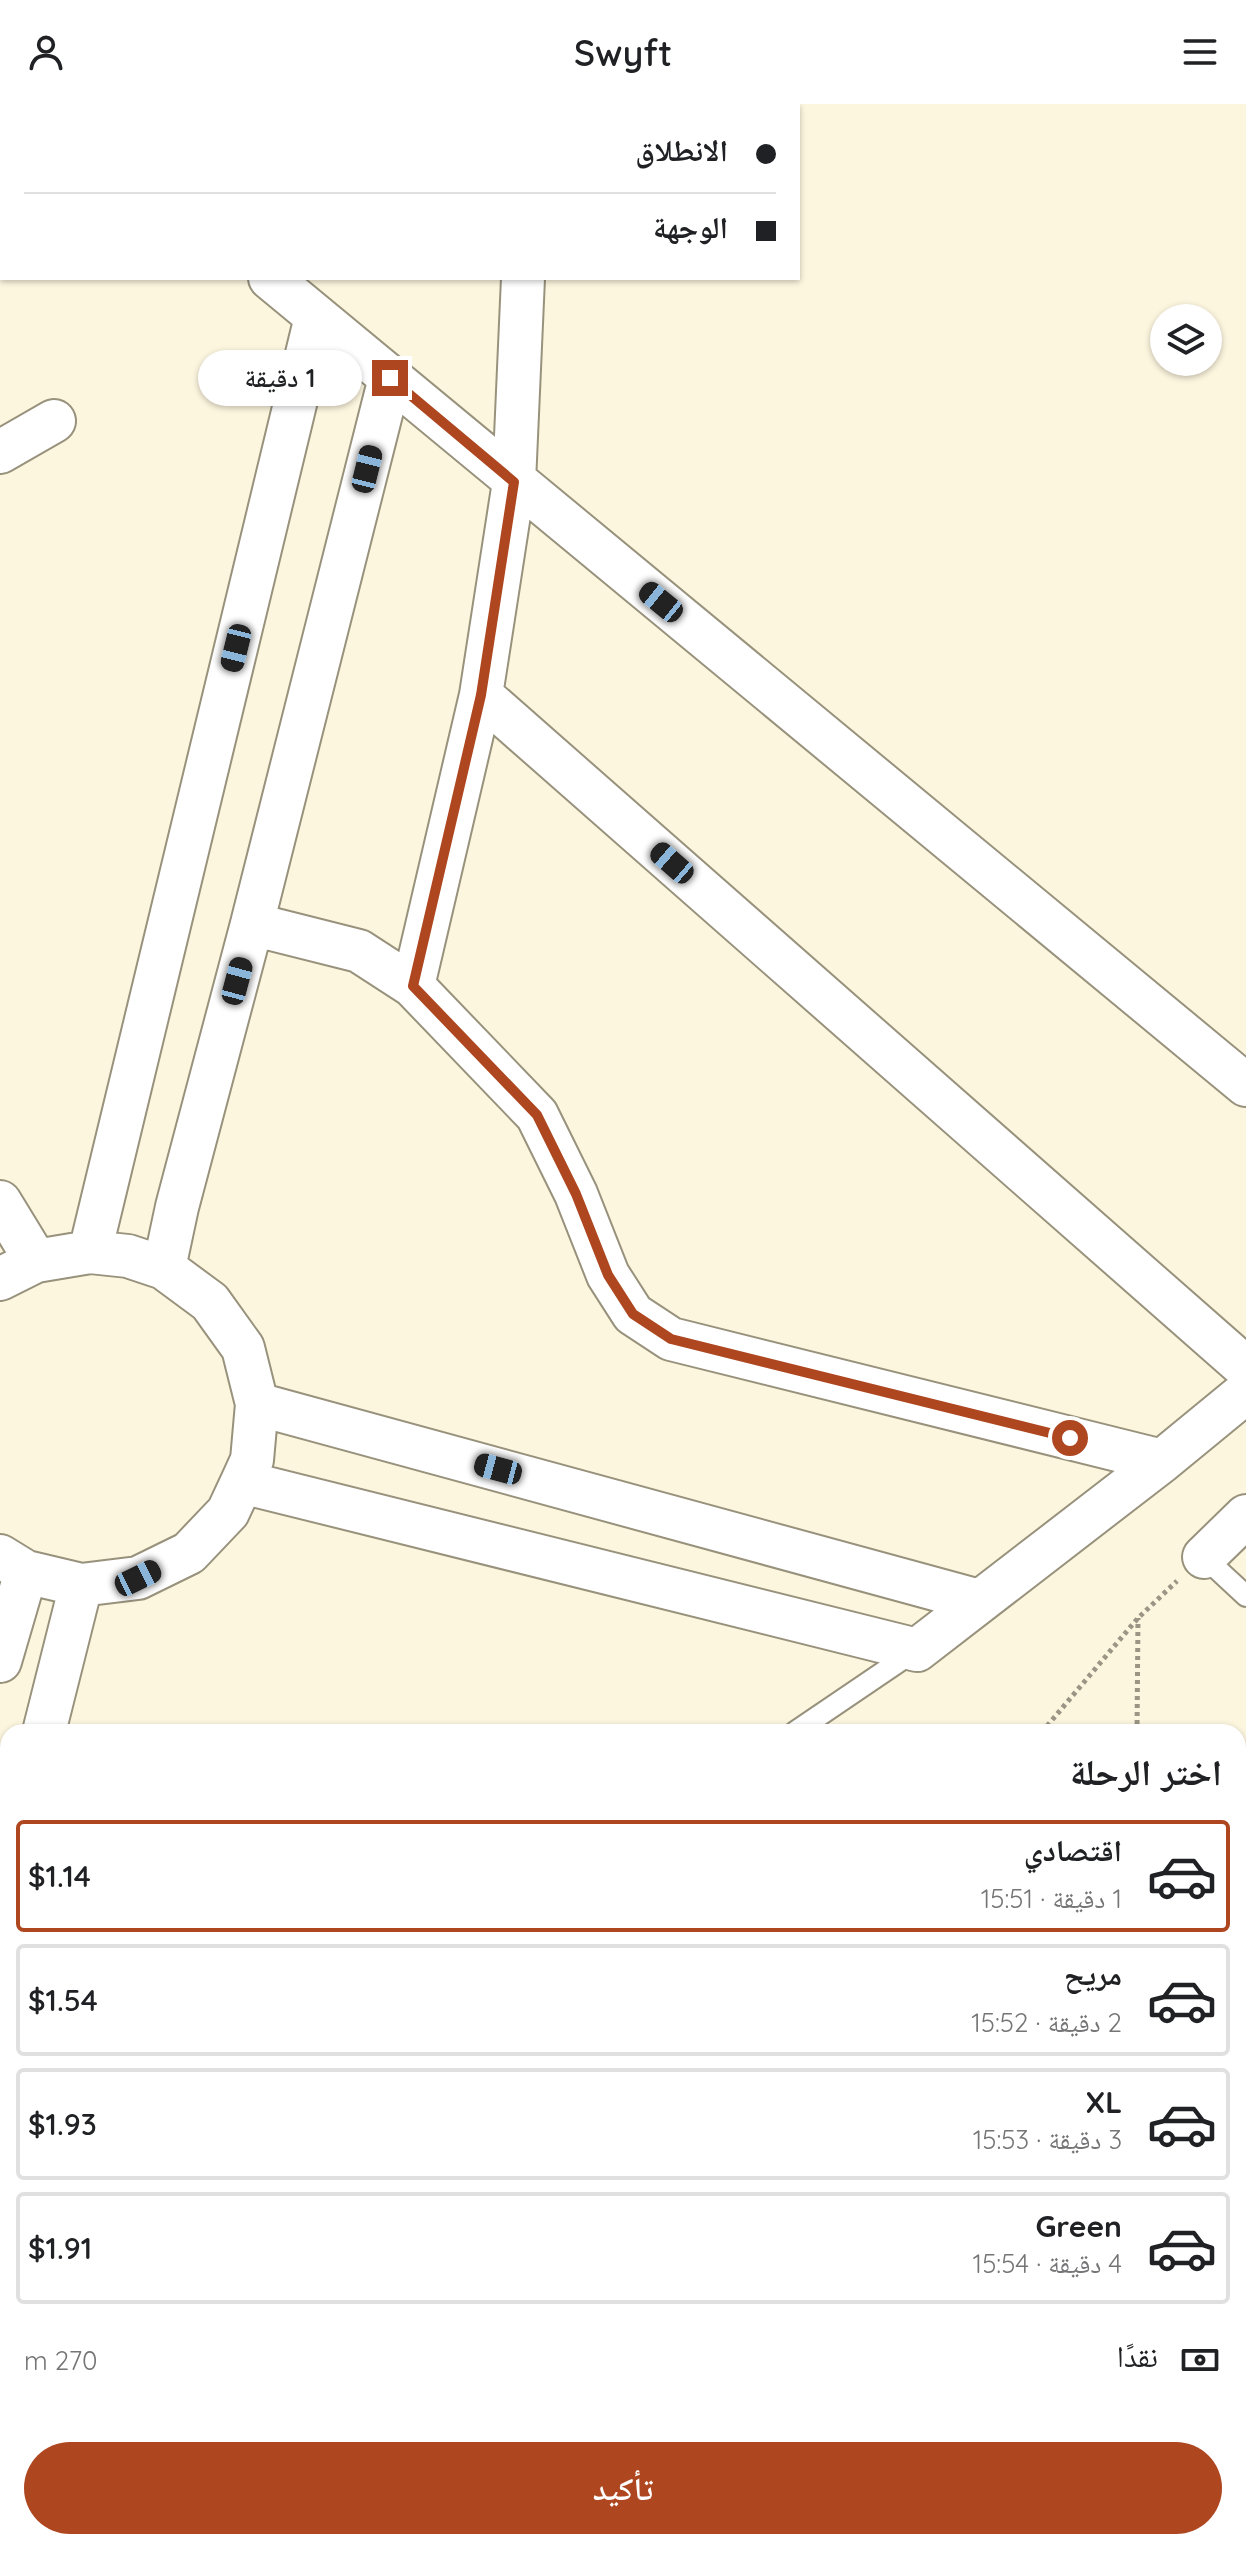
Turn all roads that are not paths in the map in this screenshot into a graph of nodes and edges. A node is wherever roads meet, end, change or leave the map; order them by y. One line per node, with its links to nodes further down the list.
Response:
1 (272, 280): 3 (street)
2 (523, 280): 7 (street)
3 (316, 317): 4 (street); 13 (street)
4 (390, 378): 7 (street); 9 (street)
5 (54, 421): 6 (street)
6 (0, 452)
7 (514, 482): 8 (street); 11 (street)
8 (481, 695): 10 (street); 16 (street)
9 (252, 924): 10 (street); 14 (street)
10 (413, 986): 19 (street)
11 (1246, 1085)
12 (0, 1202): 15 (street)
13 (90, 1252): 14 (street); 15 (street)
14 (164, 1268): 18 (street)
15 (18, 1270)
16 (1246, 1368)
17 (1246, 1392): 19 (street)
18 (257, 1404): 20 (street); 26 (street)
19 (1162, 1461): 26 (street)
20 (242, 1482): 24 (street); 27 (street)
21 (1246, 1516): 22 (street)
22 (1204, 1557): 25 (lane)
23 (13, 1564): 24 (street); 28 (street)
24 (81, 1585): 29 (street)
25 (1246, 1596)
26 (979, 1601): 27 (street)
27 (917, 1650): 30 (lane)
28 (0, 1661)
29 (46, 1724)
30 (807, 1724)

